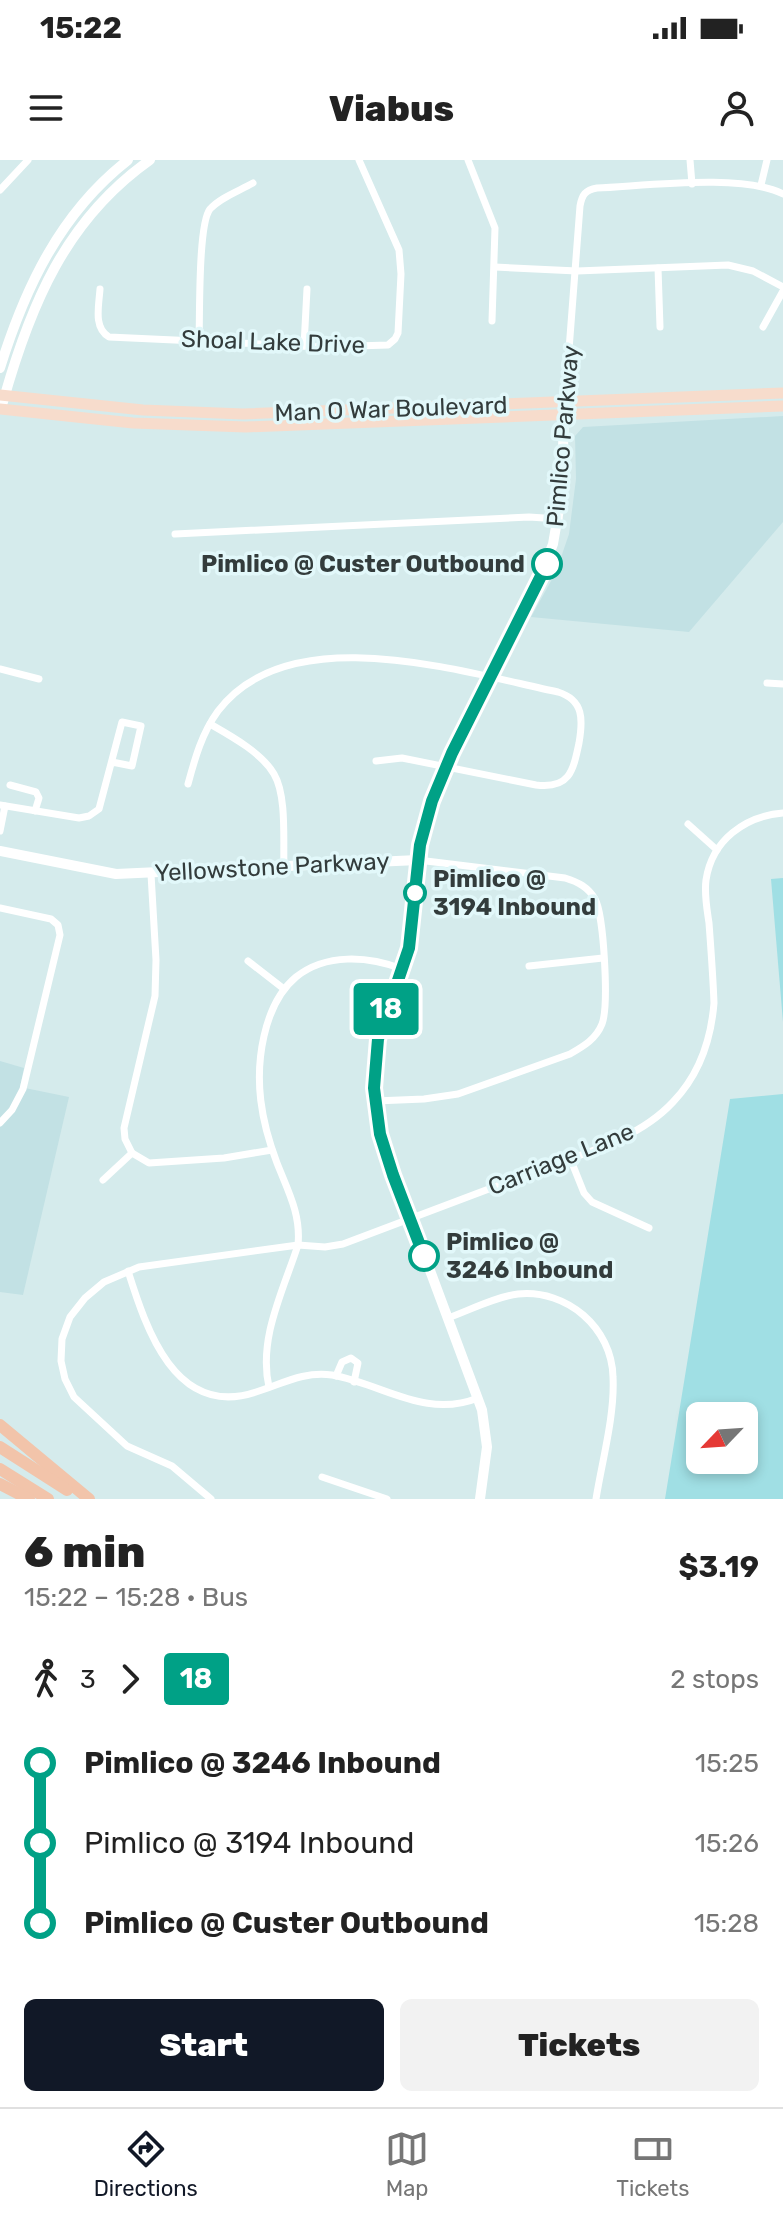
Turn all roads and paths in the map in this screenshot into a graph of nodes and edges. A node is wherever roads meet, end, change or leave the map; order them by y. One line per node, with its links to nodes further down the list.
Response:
1 (28, 160): 11 (street)
2 (128, 160): 24 (street)
3 (150, 160): 26 (street)
4 (359, 160): 23 (street, Shoal Lake Drive)
5 (468, 160): 13 (street)
6 (690, 160): 9 (street)
7 (767, 160): 10 (street)
8 (253, 183): 22 (street)
9 (692, 184): 10 (street, Pimlico Parkway); 15 (street, Pimlico Parkway)
10 (761, 185): 12 (street, Pimlico Parkway)
11 (0, 190)
12 (783, 194)
13 (495, 267): 15 (street); 19 (street)
14 (658, 268): 15 (street); 18 (street); 20 (street)
15 (577, 271): 27 (street, Pimlico Parkway)
16 (100, 289): 22 (street, Shoal Lake Drive)
17 (307, 289): 23 (street)
18 (783, 289): 21 (street)
19 (492, 321)
20 (660, 327)
21 (763, 327)
22 (199, 339): 23 (street, Shoal Lake Drive)
23 (304, 346)
24 (0, 368)
25 (783, 393): 27 (main road, Man O War Boulevard)
26 (2, 395): 27 (main road, Man O War Boulevard); 29 (street)
27 (565, 402): 30 (street, Pimlico Parkway)
28 (783, 406): 30 (main road, Man O War Boulevard)
29 (0, 410): 30 (main road, Man O War Boulevard)
30 (564, 415): 31 (street, Pimlico Parkway)
31 (559, 519): 32 (street); 34 (street, Pimlico Parkway)
32 (175, 534)
33 (0, 669): 35 (street)
34 (489, 678): 38 (street); 41 (street, Pimlico Parkway); 41 (street)
35 (39, 679)
36 (767, 683): 37 (street)
37 (783, 684)
38 (210, 724): 42 (street); 52 (street)
39 (376, 761): 41 (street)
40 (112, 762): 40 (street); 45 (street)
41 (446, 767): 51 (street, Pimlico Parkway)
42 (188, 784)
43 (10, 785): 45 (street)
44 (2, 806): 45 (street); 48 (street)
45 (35, 811)
46 (783, 813): 49 (street)
47 (688, 824): 49 (street)
48 (0, 831)
49 (717, 850): 64 (street, Carriage Lane)
50 (0, 851): 53 (street, Yellowstone Parkway)
51 (418, 860): 52 (street, Yellowstone Parkway); 55 (street, Yellowstone Parkway); 58 (street, Pimlico Parkway)
52 (284, 867): 53 (street, Yellowstone Parkway)
53 (151, 874): 63 (street)
54 (0, 908): 61 (street)
55 (603, 958): 57 (street); 60 (street, Yellowstone Parkway)
56 (248, 961): 59 (street)
57 (529, 966)
58 (402, 969): 59 (street); 60 (street, Pimlico Parkway)
59 (284, 989): 62 (street)
60 (375, 1101): 66 (street, Pimlico Parkway)
61 (0, 1123)
62 (272, 1150): 63 (street); 68 (street)
63 (132, 1153): 65 (street)
64 (570, 1158): 66 (street, Carriage Lane); 67 (street)
65 (103, 1180)
66 (410, 1219): 68 (street, Carriage Lane); 70 (street, Pimlico Parkway)
67 (649, 1228)
68 (298, 1245): 69 (street, Carriage Lane); 73 (street)
69 (128, 1271): 73 (street); 84 (street, Carriage Lane)
70 (448, 1318): 74 (street, Pimlico Parkway); 87 (street)
71 (336, 1376): 72 (street); 72 (street); 73 (street)
72 (354, 1382): 74 (street)
73 (269, 1387)
74 (478, 1398): 86 (street, Pimlico Parkway)
75 (0, 1425): 83 (highway)
76 (0, 1447): 82 (highway)
77 (0, 1469): 81 (highway)
78 (322, 1477): 85 (street)
79 (0, 1486): 80 (highway)
80 (29, 1499)
81 (48, 1499)
82 (80, 1499)
83 (89, 1499)
84 (211, 1499)
85 (387, 1499)
86 (480, 1499)
87 (596, 1499)

